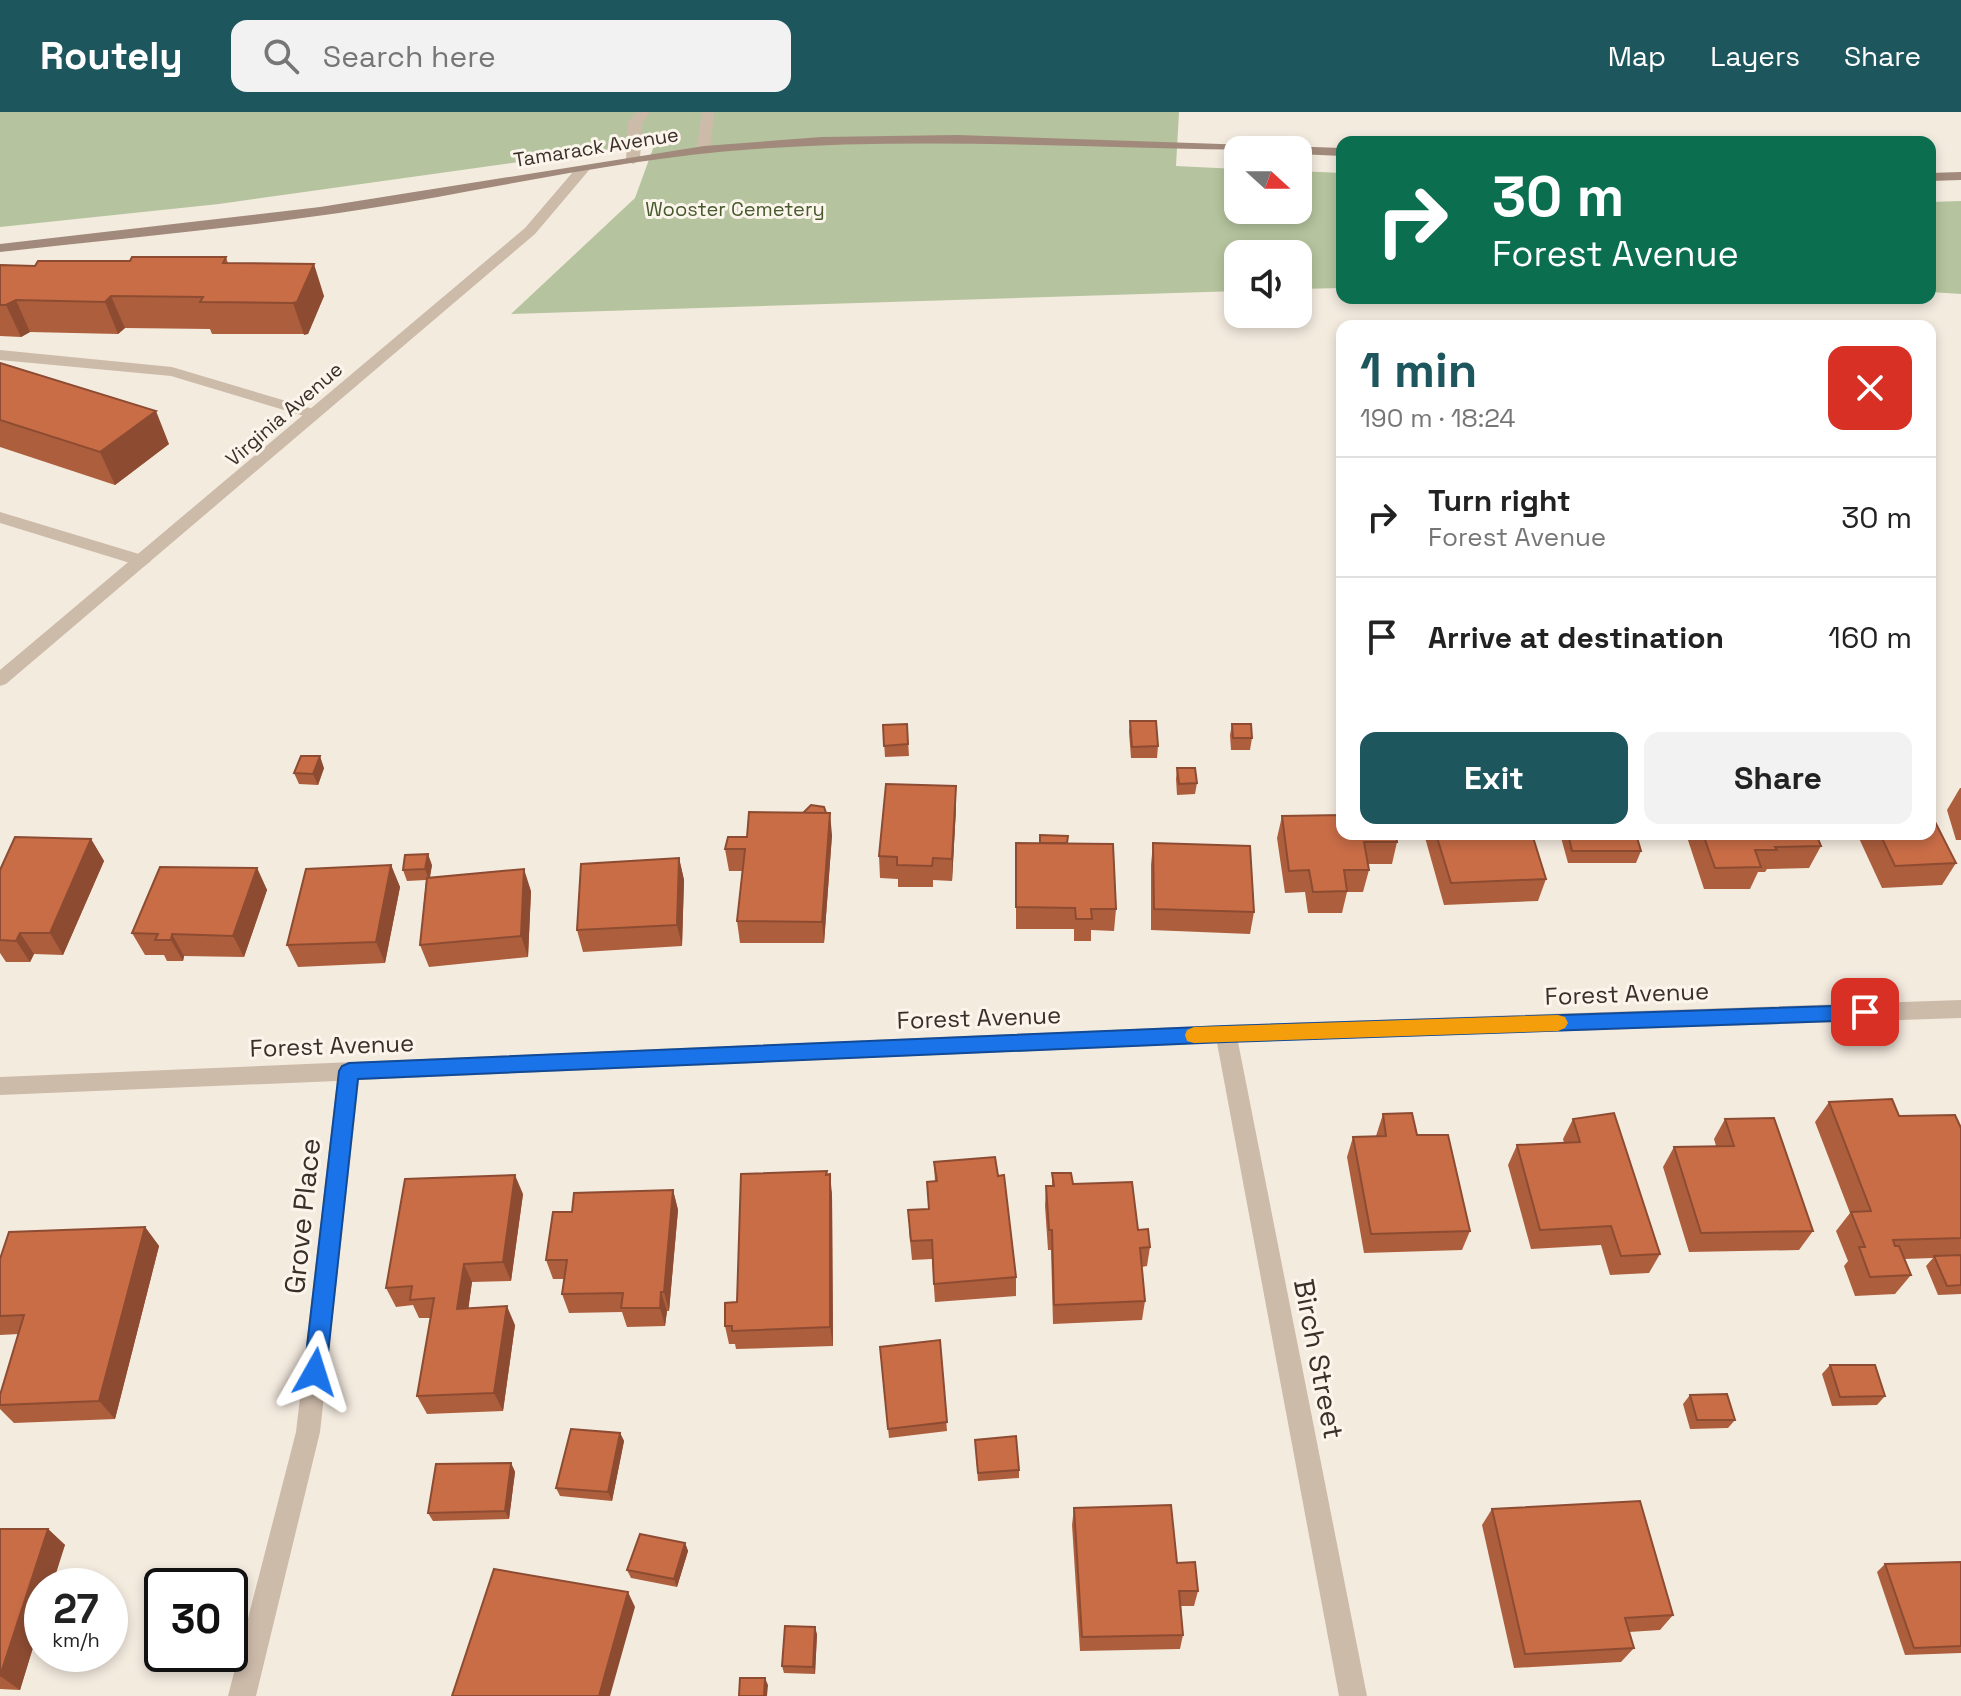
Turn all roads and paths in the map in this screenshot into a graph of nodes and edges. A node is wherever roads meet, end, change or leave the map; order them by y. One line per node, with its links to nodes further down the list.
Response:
1 (644, 112): 7 (street)
2 (708, 112): 4 (street)
3 (1224, 147): 4 (street, Tamarack Avenue)
4 (703, 151): 7 (street, Tamarack Avenue)
5 (1312, 151): 6 (street, Tamarack Avenue)
6 (1336, 152)
7 (633, 160): 8 (street, Tamarack Avenue)
8 (583, 169): 11 (street, Tamarack Avenue); 13 (street, Virginia Avenue)
9 (1961, 176): 10 (street)
10 (1936, 177)
11 (0, 248)
12 (0, 355): 13 (street)
13 (314, 414): 15 (street, Virginia Avenue)
14 (0, 517): 15 (street)
15 (143, 561): 16 (street, Virginia Avenue)
16 (0, 680)
17 (1961, 1009): 18 (street, Forest Avenue)
18 (1226, 1034): 19 (street, Forest Avenue); 22 (street, Birch Street)
19 (349, 1071): 20 (street, Forest Avenue); 21 (street, Grove Place)
20 (0, 1086)
21 (242, 1696)
22 (1353, 1696)

